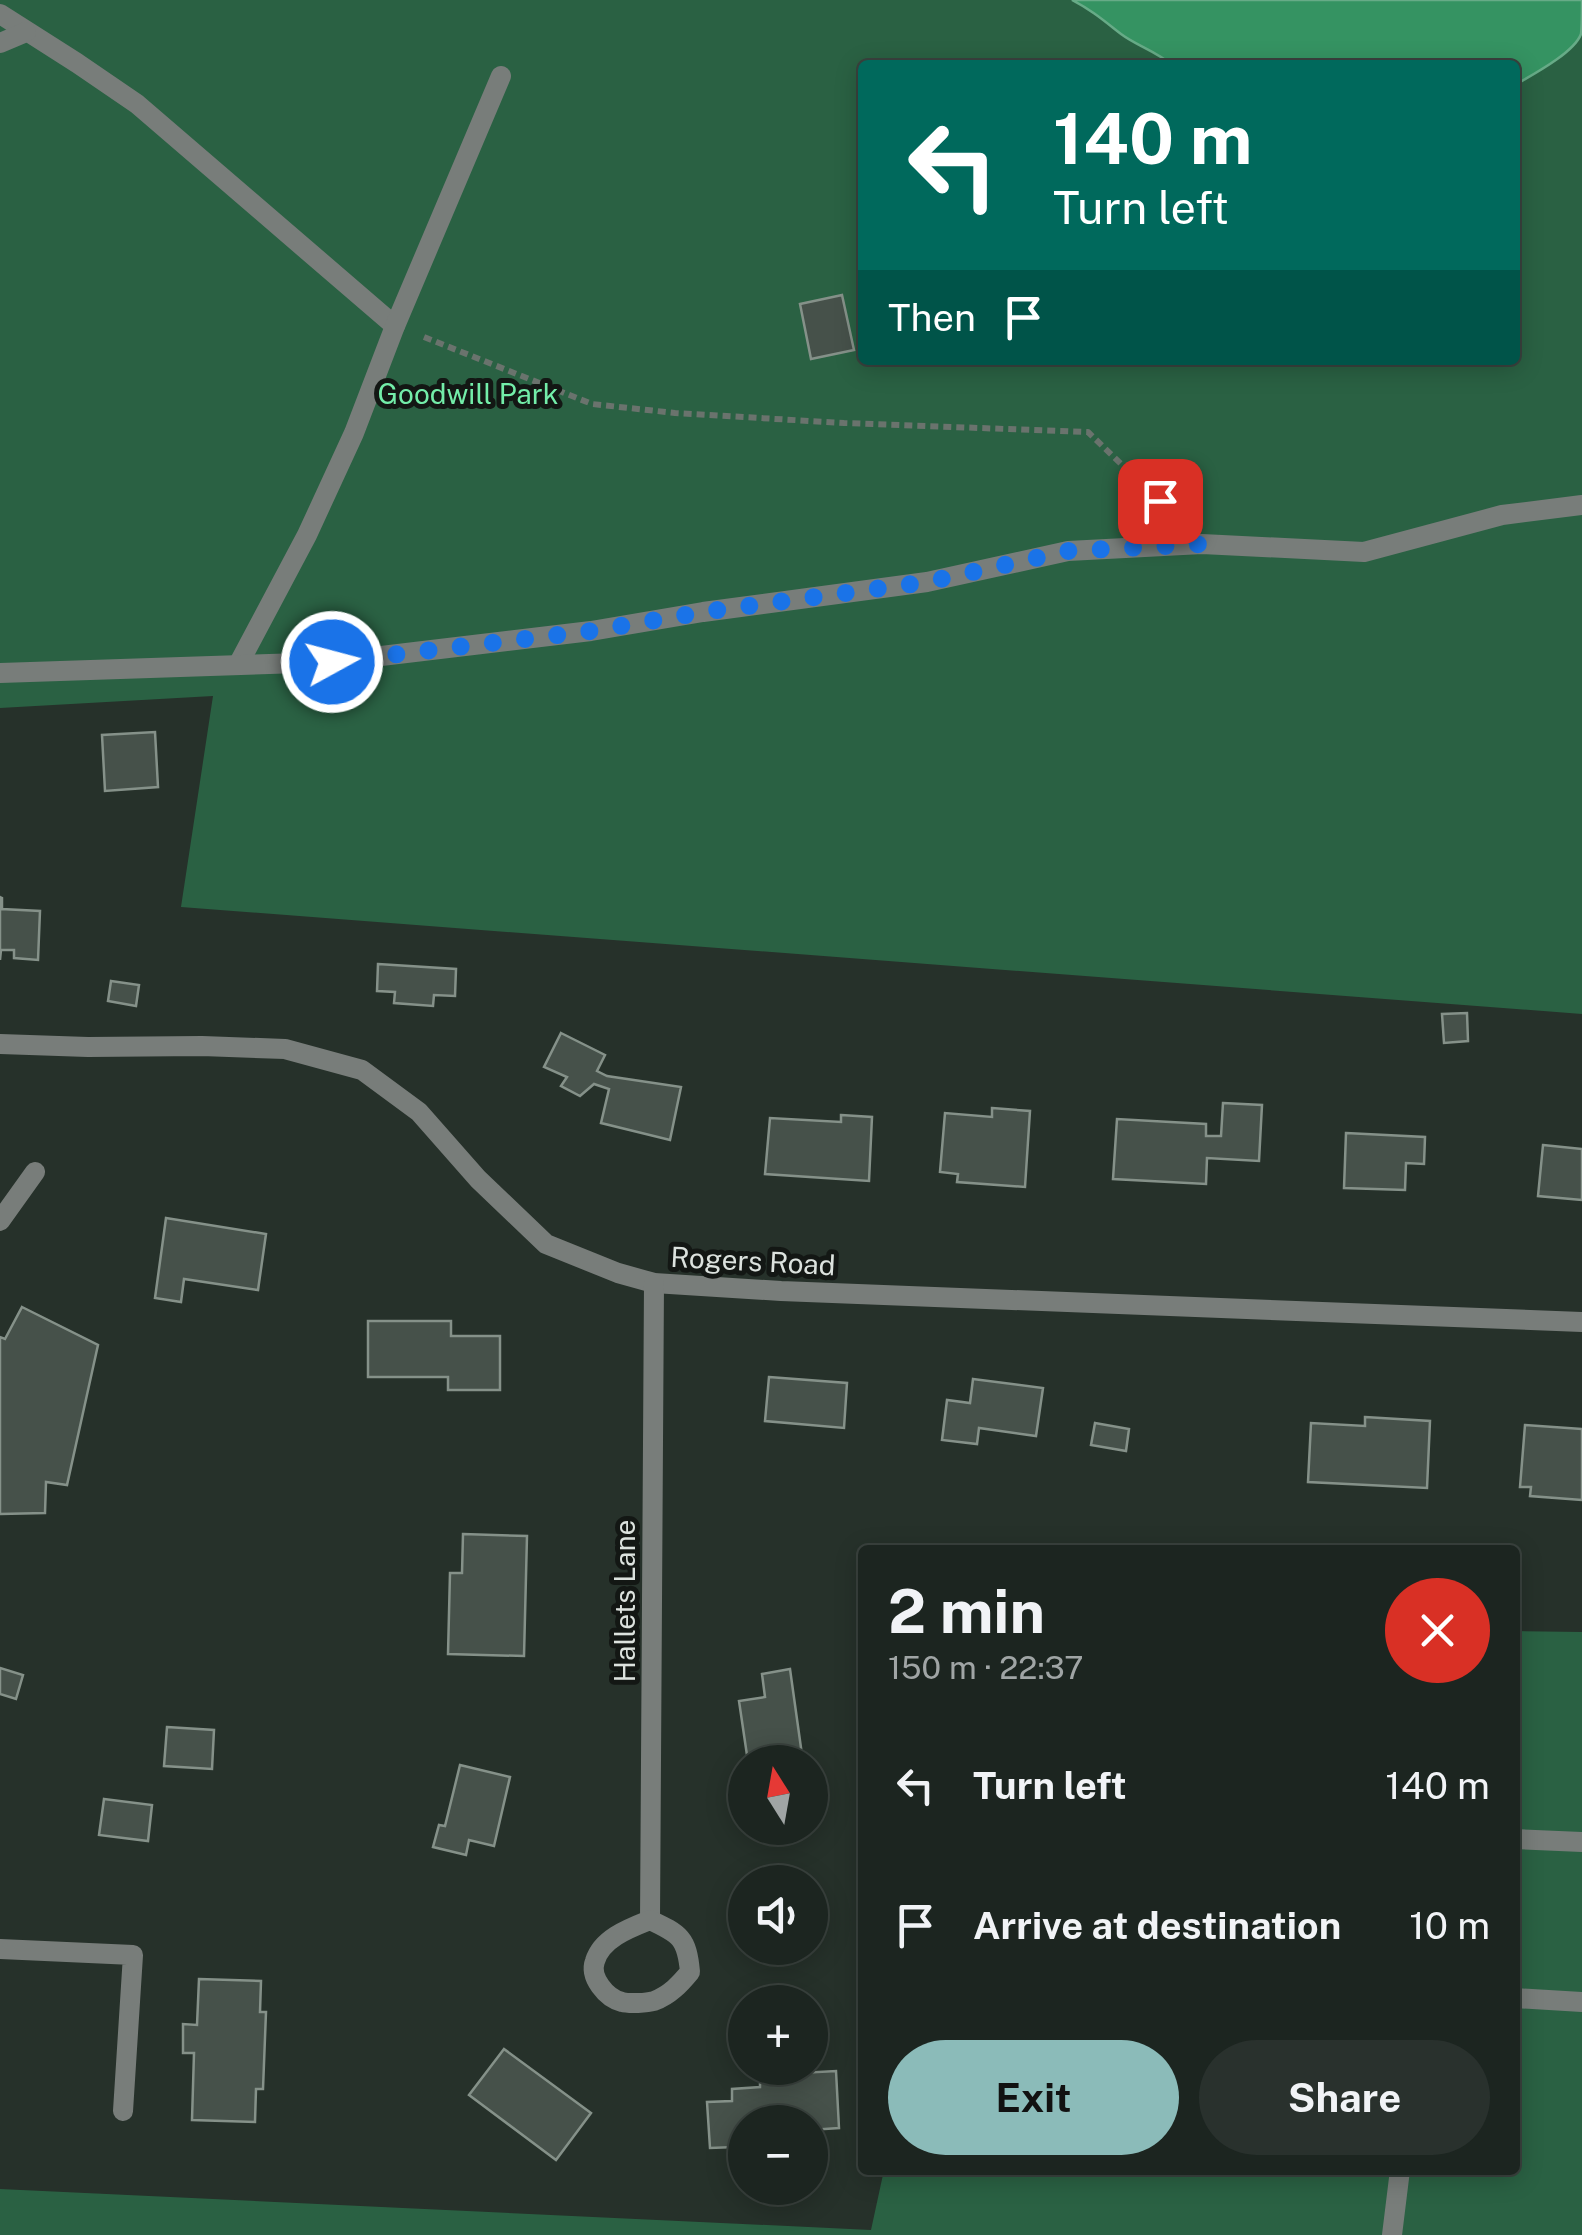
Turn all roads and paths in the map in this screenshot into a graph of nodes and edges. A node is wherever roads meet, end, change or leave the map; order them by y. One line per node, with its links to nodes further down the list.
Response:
1 (0, 14): 2 (street)
2 (26, 32): 3 (street); 5 (street)
3 (0, 42)
4 (501, 76): 5 (street)
5 (395, 326): 7 (path); 8 (street)
6 (1582, 505): 7 (street)
7 (1202, 544): 8 (street)
8 (238, 665): 9 (street)
9 (0, 673)
10 (0, 1044): 13 (street, Rogers Road)
11 (34, 1172): 12 (street)
12 (0, 1220)
13 (654, 1283): 14 (street, Rogers Road); 17 (street, Hallets Lane)
14 (1582, 1322)
15 (1520, 1839): 16 (street)
16 (1582, 1842)
17 (650, 1920): 17 (street)
18 (0, 1949): 21 (street)
19 (1520, 1998): 20 (street)
20 (1582, 2002)
21 (123, 2111)
22 (1399, 2175): 23 (street)
23 (1392, 2235)

